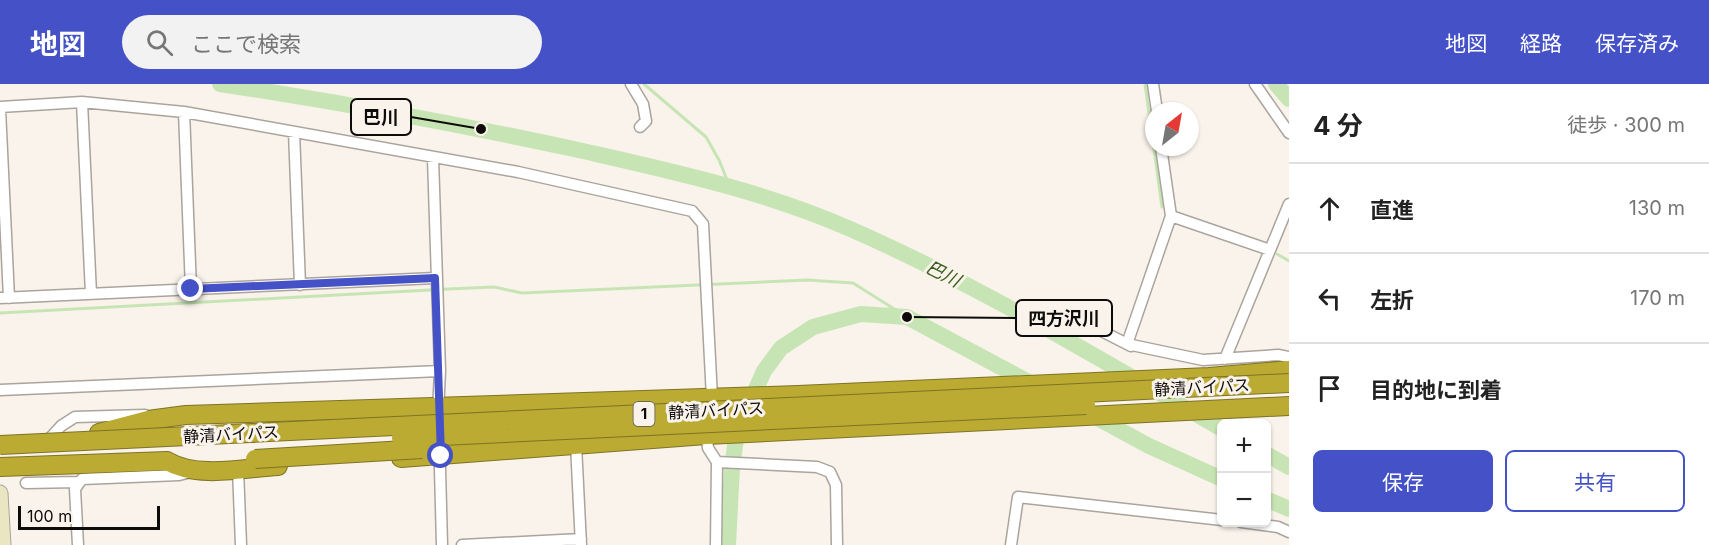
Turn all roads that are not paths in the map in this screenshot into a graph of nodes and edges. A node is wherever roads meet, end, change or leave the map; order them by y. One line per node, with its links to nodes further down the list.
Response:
1 (630, 84): 8 (street)
2 (1153, 84): 5 (street)
3 (1255, 84): 10 (street)
4 (82, 102): 6 (street); 7 (street); 19 (street)
5 (1155, 102)
6 (0, 108): 20 (street)
7 (184, 112): 9 (street); 18 (street)
8 (640, 127)
9 (294, 132): 12 (street); 17 (street)
10 (1289, 133)
11 (1162, 156): 14 (street)
12 (432, 158): 16 (street); 31 (street)
13 (1289, 204): 15 (street)
14 (1171, 216): 15 (street); 22 (street)
15 (1270, 250): 24 (street)
16 (435, 278): 17 (street); 25 (street)
17 (300, 285): 18 (street)
18 (191, 289): 19 (street)
19 (91, 294): 20 (street)
20 (4, 298)
21 (1078, 319): 22 (street)
22 (1127, 344): 24 (street); 27 (street)
23 (1289, 357): 24 (street)
24 (1225, 359)
25 (440, 370): 29 (street); 32 (street)
26 (1289, 370): 27 (highway)
27 (1209, 376): 31 (highway)
28 (1289, 383): 31 (highway, 静清バイパス / 1, bridge)
29 (0, 390)
30 (1289, 395): 35 (highway, 静清バイパス / 1, bridge)
31 (705, 402): 32 (highway); 35 (street); 36 (highway, bridge); 38 (highway, 静清バイパス / 1, bridge)
32 (437, 406): 34 (highway); 40 (street)
33 (1289, 406): 35 (highway, 1)
34 (174, 417): 36 (highway); 37 (street)
35 (710, 429): 39 (highway, 1); 41 (highway, 静清バイパス / 1, bridge); 42 (highway, bridge); 43 (street)
36 (99, 433): 37 (highway)
37 (51, 437): 38 (highway)
38 (0, 444)
39 (576, 445): 40 (highway, 1); 53 (street)
40 (441, 456): 45 (highway, 1); 57 (street)
41 (0, 458)
42 (167, 461): 44 (highway, 1); 46 (highway, 1)
43 (720, 462): 59 (street); 60 (street)
44 (0, 467)
45 (238, 468): 46 (highway, 1); 56 (street)
46 (200, 470): 47 (street)
47 (78, 482): 48 (street); 55 (street)
48 (26, 483)
49 (0, 493): 54 (street)
50 (1217, 520): 61 (street)
51 (1271, 526): 52 (street)
52 (1289, 532)
53 (581, 542): 58 (street)
54 (3, 545)
55 (78, 545)
56 (241, 545)
57 (442, 545)
58 (462, 545)
59 (716, 545)
60 (837, 545)
61 (1011, 545)

